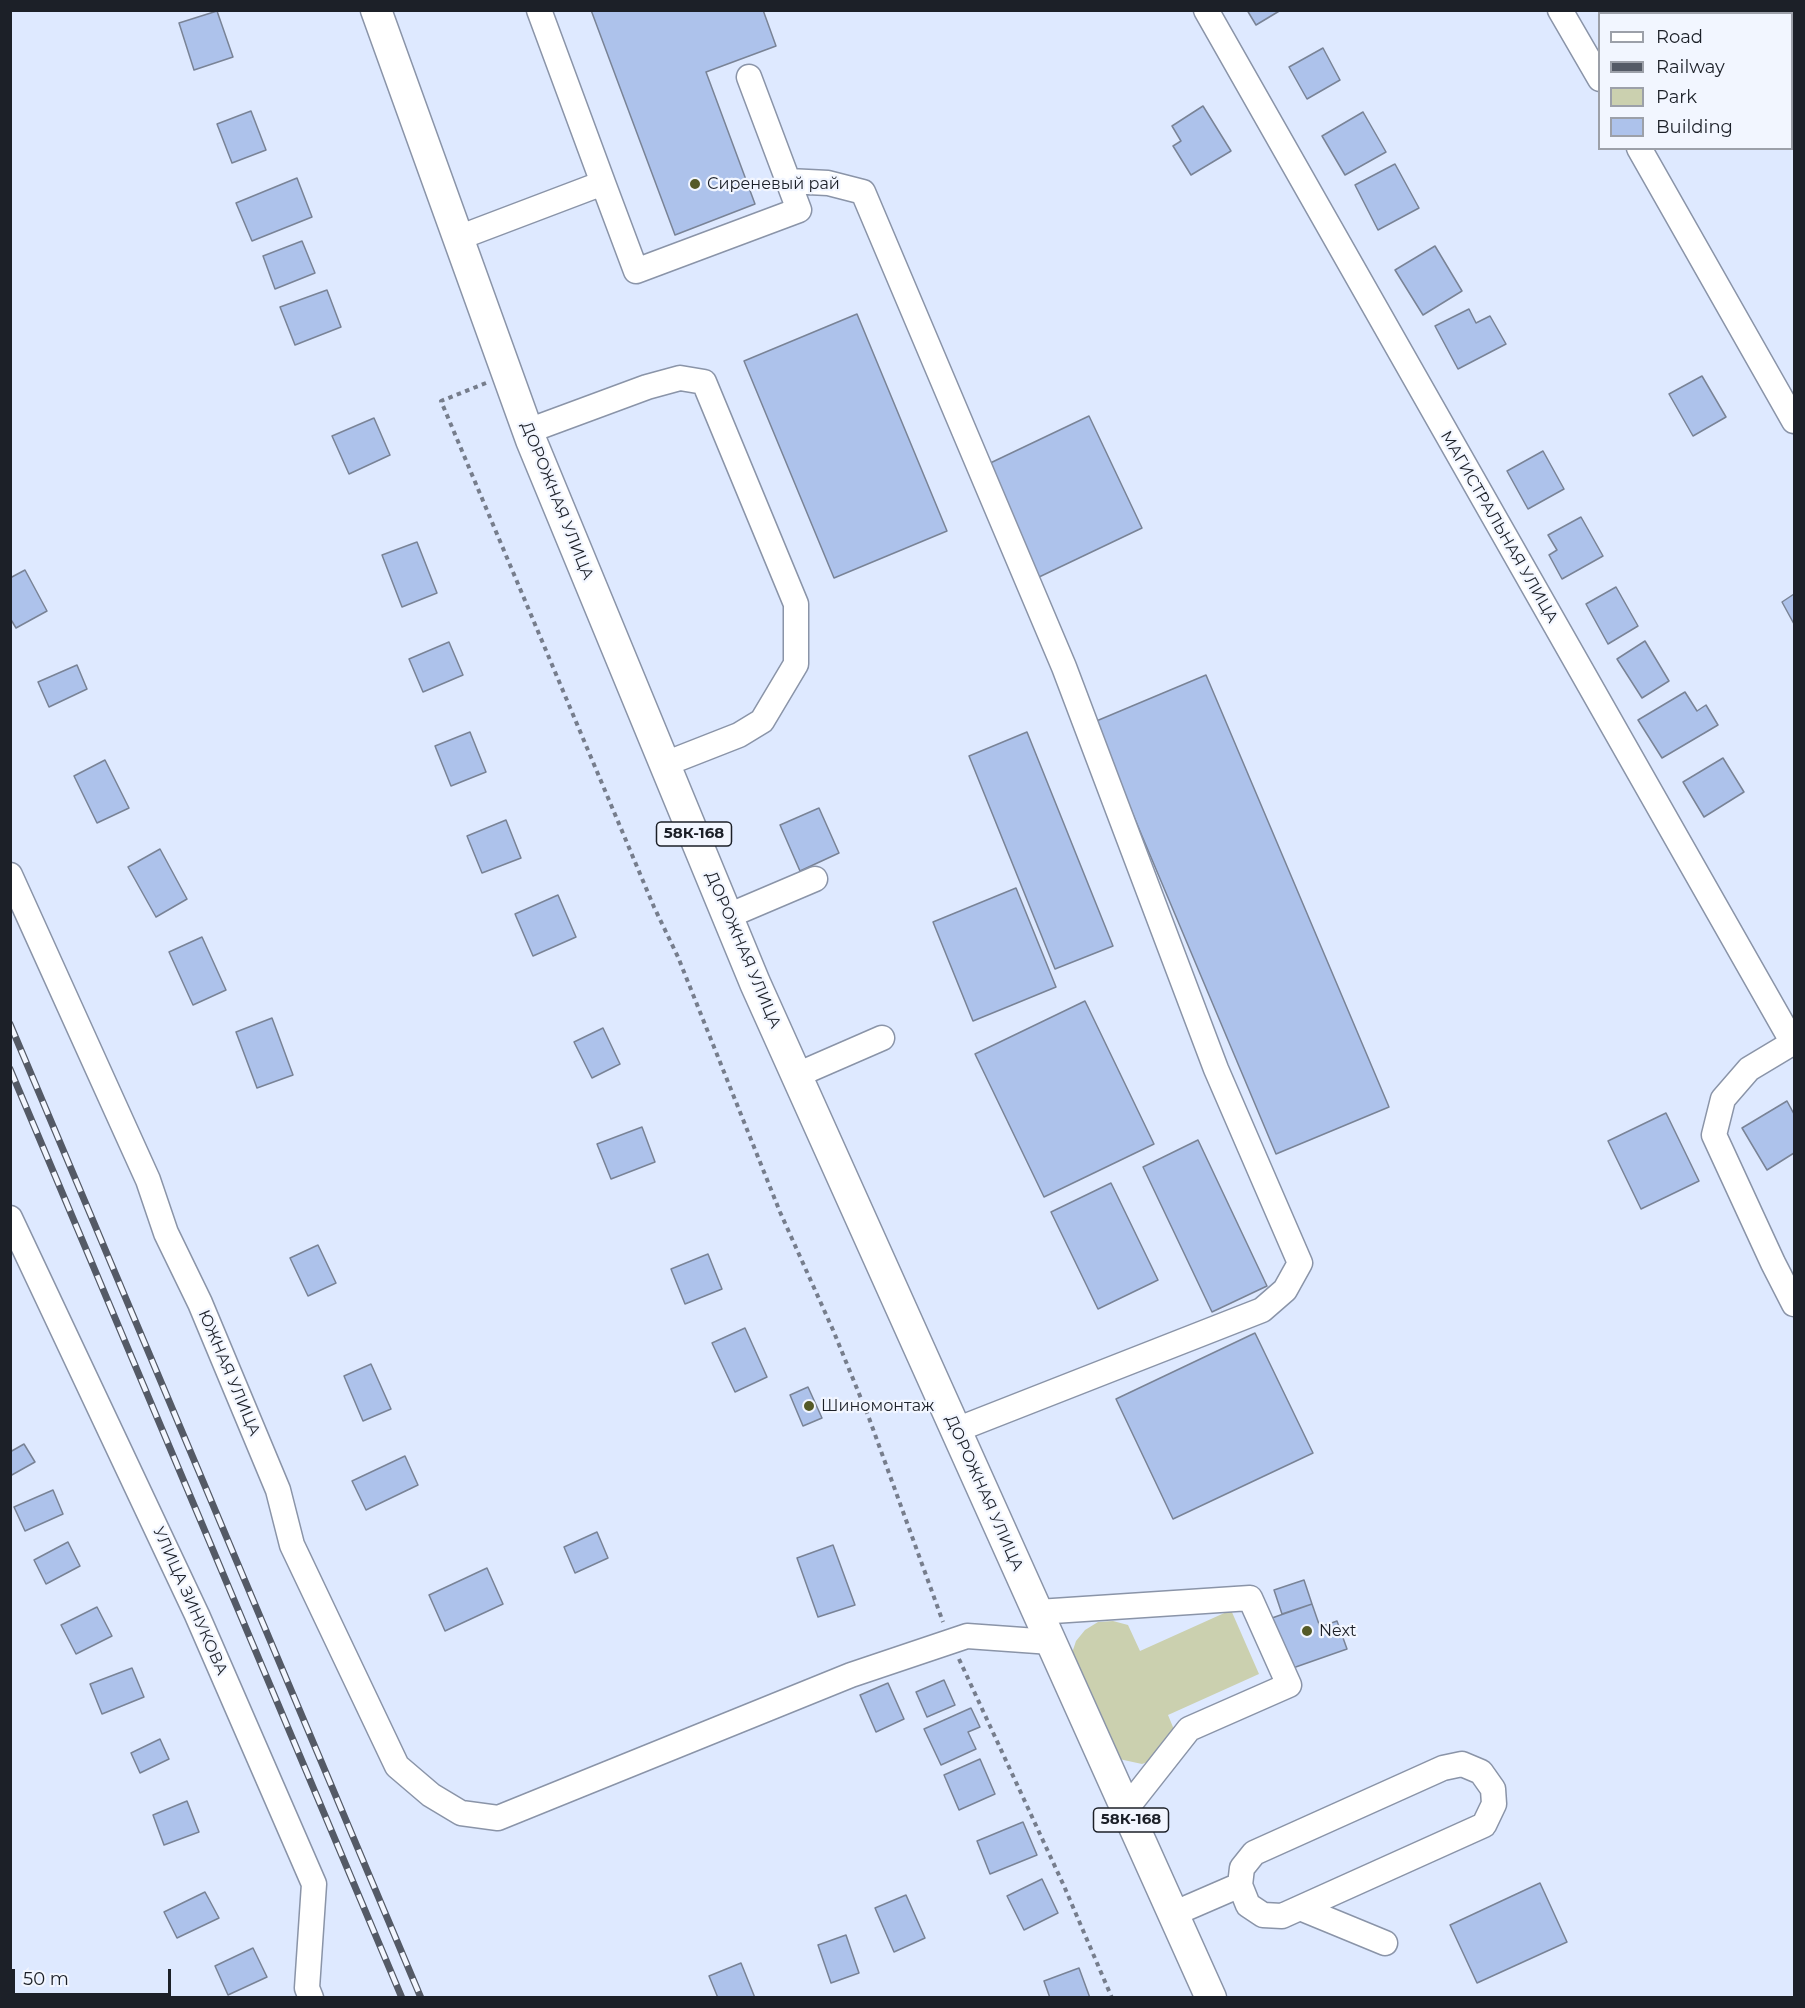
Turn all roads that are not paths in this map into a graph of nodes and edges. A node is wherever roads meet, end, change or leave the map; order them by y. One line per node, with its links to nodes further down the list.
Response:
1 (375, 10): 10 (main road, ДОРОЖНАЯ УЛИЦА / 58К-168)
2 (539, 10): 9 (street)
3 (1206, 10): 18 (street, МАГИСТРАЛЬНАЯ УЛИЦА)
4 (1560, 10): 6 (street)
5 (749, 77): 8 (street)
6 (1598, 77)
7 (1640, 150): 11 (street)
8 (788, 180): 9 (street); 22 (street)
9 (603, 183): 10 (street)
10 (458, 238): 12 (main road, ДОРОЖНАЯ УЛИЦА / 58К-168)
11 (1794, 421)
12 (528, 431): 13 (main road, ДОРОЖНАЯ УЛИЦА / 58К-168); 13 (street)
13 (665, 764): 16 (main road, ДОРОЖНАЯ УЛИЦА / 58К-168)
14 (10, 875): 24 (street, ЮЖНАЯ УЛИЦА)
15 (815, 879): 16 (street)
16 (728, 916): 19 (main road, ДОРОЖНАЯ УЛИЦА / 58К-168)
17 (882, 1038): 19 (street)
18 (1794, 1043): 21 (street)
19 (797, 1076): 22 (main road, ДОРОЖНАЯ УЛИЦА / 58К-168)
20 (10, 1218): 30 (street, УЛИЦА ЗИНУКОВА)
21 (1794, 1304)
22 (956, 1430): 23 (main road, ДОРОЖНАЯ УЛИЦА / 58К-168)
23 (1038, 1612): 24 (main road, ДОРОЖНАЯ УЛИЦА / 58К-168); 25 (street)
24 (1051, 1642): 25 (main road, 58К-168)
25 (1126, 1809): 28 (main road, 58К-168)
26 (1240, 1885): 27 (street); 27 (street); 28 (street)
27 (1300, 1908): 29 (street)
28 (1173, 1914): 31 (main road, 58К-168)
29 (1385, 1943)
30 (311, 1998)
31 (1211, 1998)

